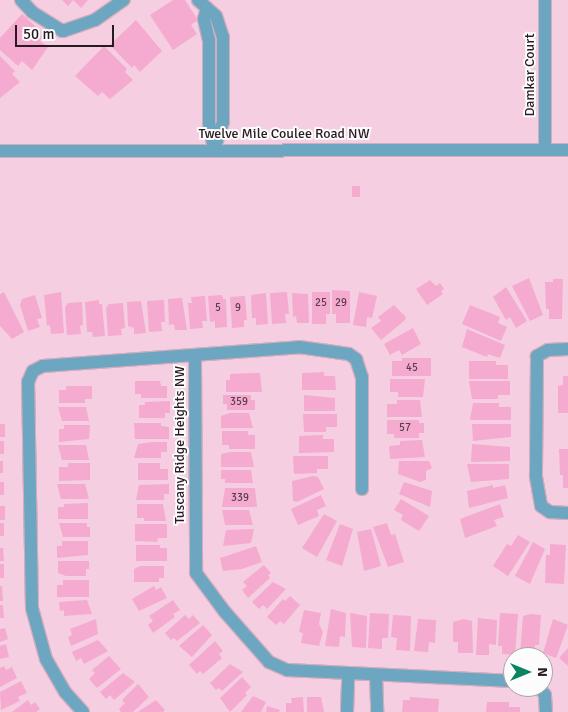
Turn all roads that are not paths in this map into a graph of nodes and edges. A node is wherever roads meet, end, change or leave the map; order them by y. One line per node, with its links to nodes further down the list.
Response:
1 (21, 0): 2 (street)
2 (124, 0)
3 (545, 0): 6 (street, Damkar Court)
4 (202, 4): 5 (street)
5 (214, 149): 6 (street, Twelve Mile Coulee Road NW); 7 (street, Twelve Mile Coulee Road NW)
6 (544, 149): 8 (street, Twelve Mile Coulee Road NW)
7 (0, 150)
8 (568, 150)
9 (568, 350): 12 (street)
10 (195, 356): 11 (street); 13 (street, Tuscany Ridge Heights NW); 17 (street, Tuscany Ridge Heights NW)
11 (362, 489)
12 (568, 513)
13 (348, 674): 14 (street, Tuscany Ridge Heights NW); 18 (street)
14 (376, 675): 15 (street, Tuscany Ridge Heights NW); 19 (street)
15 (503, 681)
16 (545, 697): 20 (street)
17 (83, 712)
18 (347, 712)
19 (377, 712)
20 (546, 712)

